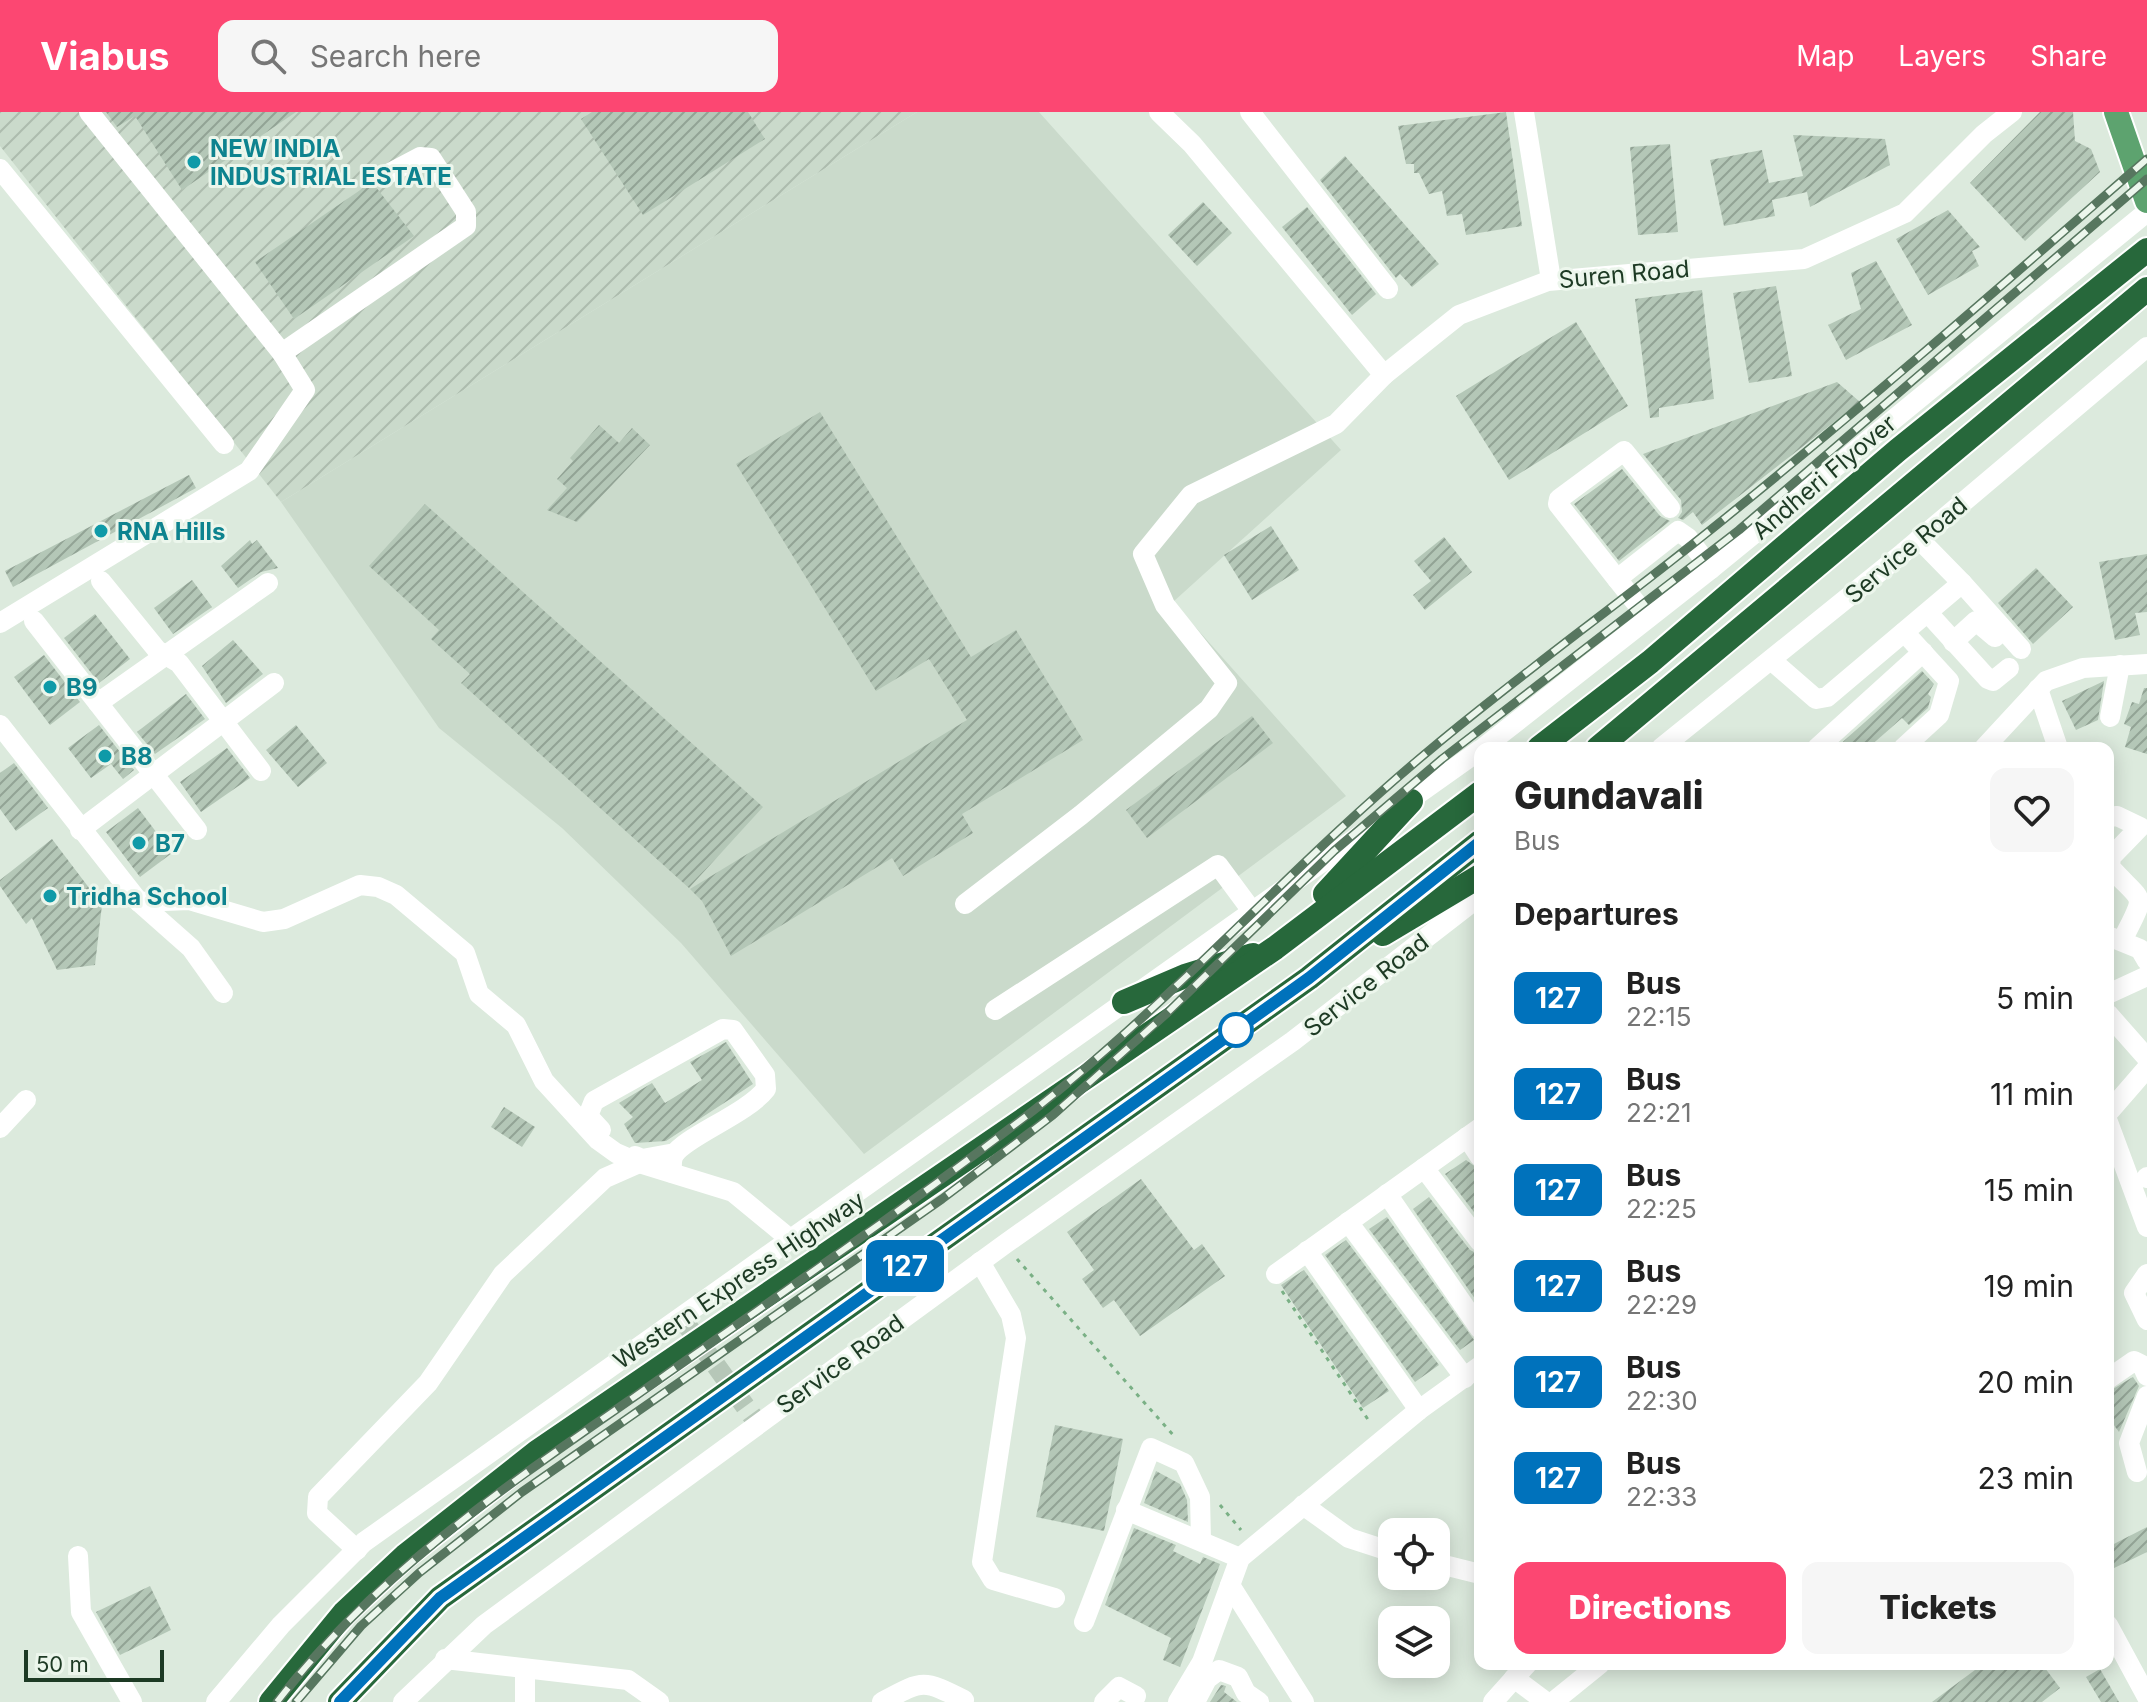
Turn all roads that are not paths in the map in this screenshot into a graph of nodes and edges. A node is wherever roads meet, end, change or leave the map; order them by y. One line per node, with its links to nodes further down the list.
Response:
1 (89, 112): 16 (street)
2 (1159, 112): 17 (street)
3 (1250, 112): 13 (street)
4 (1524, 112): 12 (street)
5 (2012, 112): 12 (street, Suren Road)
6 (2116, 112): 9 (main road)
7 (0, 169): 18 (street)
8 (384, 176): 16 (street)
9 (2147, 201)
10 (2147, 212): 21 (street)
11 (2147, 250): 45 (highway, Andheri Flyover)
12 (1551, 280): 17 (street, Suren Road)
13 (1388, 289)
14 (2147, 289): 46 (highway)
15 (2147, 347): 20 (street, Service Road)
16 (282, 353): 29 (street)
17 (1384, 375): 67 (street, Suren Road)
18 (224, 444)
19 (1670, 508): 22 (street)
20 (1919, 539): 25 (street); 35 (street, Service Road)
21 (1711, 569): 22 (street); 27 (street)
22 (1617, 579): 27 (street)
23 (101, 581): 33 (street)
24 (268, 583): 33 (street)
25 (1962, 583): 26 (street); 34 (street)
26 (1928, 613): 30 (street); 31 (street)
27 (1648, 618): 44 (street)
28 (34, 621): 40 (street)
29 (0, 623)
30 (1904, 632): 32 (street); 35 (street)
31 (1953, 642): 34 (street); 34 (street)
32 (1923, 652): 48 (street); 49 (street)
33 (165, 655): 40 (street); 42 (street)
34 (2014, 658)
35 (1771, 660): 47 (street, Service Road)
36 (2147, 664): 37 (street)
37 (2120, 665): 39 (street); 41 (street)
38 (274, 683): 42 (street)
39 (2038, 689): 50 (street); 51 (street)
40 (98, 703): 54 (street)
41 (2110, 717)
42 (225, 721): 53 (street); 54 (street)
43 (3, 734): 59 (street)
44 (1490, 742)
45 (1547, 742)
46 (1606, 742)
47 (1668, 742)
48 (1824, 742)
49 (1909, 742)
50 (1989, 742)
51 (2056, 742)
52 (1474, 754): 56 (street)
53 (261, 771)
54 (154, 774): 59 (street); 60 (street)
55 (1474, 798): 70 (highway)
56 (1411, 801): 68 (street); 70 (highway)
57 (2114, 816): 58 (street)
58 (2144, 828): 62 (street)
59 (80, 830): 66 (street)
60 (197, 830)
61 (1474, 847): 73 (highway)
62 (2114, 854)
63 (2114, 871): 69 (street)
64 (1474, 880): 73 (highway)
65 (1474, 901): 95 (street, Service Road)
66 (139, 902): 75 (street); 86 (street)
67 (965, 904)
68 (1252, 911): 76 (street); 77 (street)
69 (2115, 939): 71 (street)
70 (1275, 948): 76 (highway); 128 (highway, Western Express Highway)
71 (2147, 961)
72 (2147, 976): 74 (street)
73 (1309, 978): 129 (highway)
74 (2114, 991)
75 (223, 993)
76 (1124, 1002): 93 (street)
77 (995, 1010)
78 (2114, 1020): 79 (street)
79 (2143, 1047)
80 (2147, 1068): 82 (street)
81 (26, 1100): 83 (street)
82 (2114, 1106)
83 (0, 1128)
84 (1473, 1132): 88 (street)
85 (2114, 1149): 91 (street)
86 (639, 1163): 87 (street); 110 (street)
87 (674, 1163): 87 (street); 93 (street)
88 (1424, 1168): 89 (street); 92 (street)
89 (1387, 1194): 90 (street); 98 (street)
90 (1348, 1222): 94 (street); 100 (street)
91 (2147, 1227)
92 (1474, 1234)
93 (790, 1239): 110 (street)
94 (1307, 1251): 96 (street); 104 (street)
95 (980, 1262): 116 (street); 119 (street, Service Road)
96 (1276, 1274)
97 (2147, 1274): 99 (street)
98 (1474, 1320)
99 (2147, 1320)
100 (1472, 1372): 104 (street)
101 (2114, 1375): 102 (street)
102 (2147, 1376)
103 (2147, 1396): 105 (street)
104 (1419, 1410): 106 (street)
105 (2137, 1472)
106 (1303, 1505): 109 (street); 112 (street)
107 (1126, 1510): 108 (street); 108 (street); 117 (street)
108 (1201, 1541): 112 (street)
109 (1378, 1547)
110 (357, 1550): 127 (street)
111 (78, 1556): 126 (street)
112 (1240, 1558): 115 (street)
113 (1450, 1566): 114 (street)
114 (1474, 1572)
115 (1230, 1585): 135 (street); 138 (street)
116 (1055, 1598)
117 (1084, 1622)
118 (2114, 1636): 125 (street)
119 (445, 1659): 120 (street); 130 (street, Service Road)
120 (525, 1669): 131 (street); 132 (street)
121 (1593, 1670): 141 (street)
122 (1519, 1683): 139 (street); 140 (street)
123 (1136, 1696): 134 (street)
124 (966, 1697): 133 (street)
125 (2147, 1697)
126 (132, 1702)
127 (216, 1702)
128 (271, 1702)
129 (340, 1702)
130 (403, 1702)
131 (525, 1702)
132 (659, 1702)
133 (882, 1702)
134 (1104, 1702)
135 (1178, 1702)
136 (1195, 1702): 137 (street)
137 (1259, 1702)
138 (1304, 1702)
139 (1493, 1702)
140 (1546, 1702)
141 (1553, 1702)

